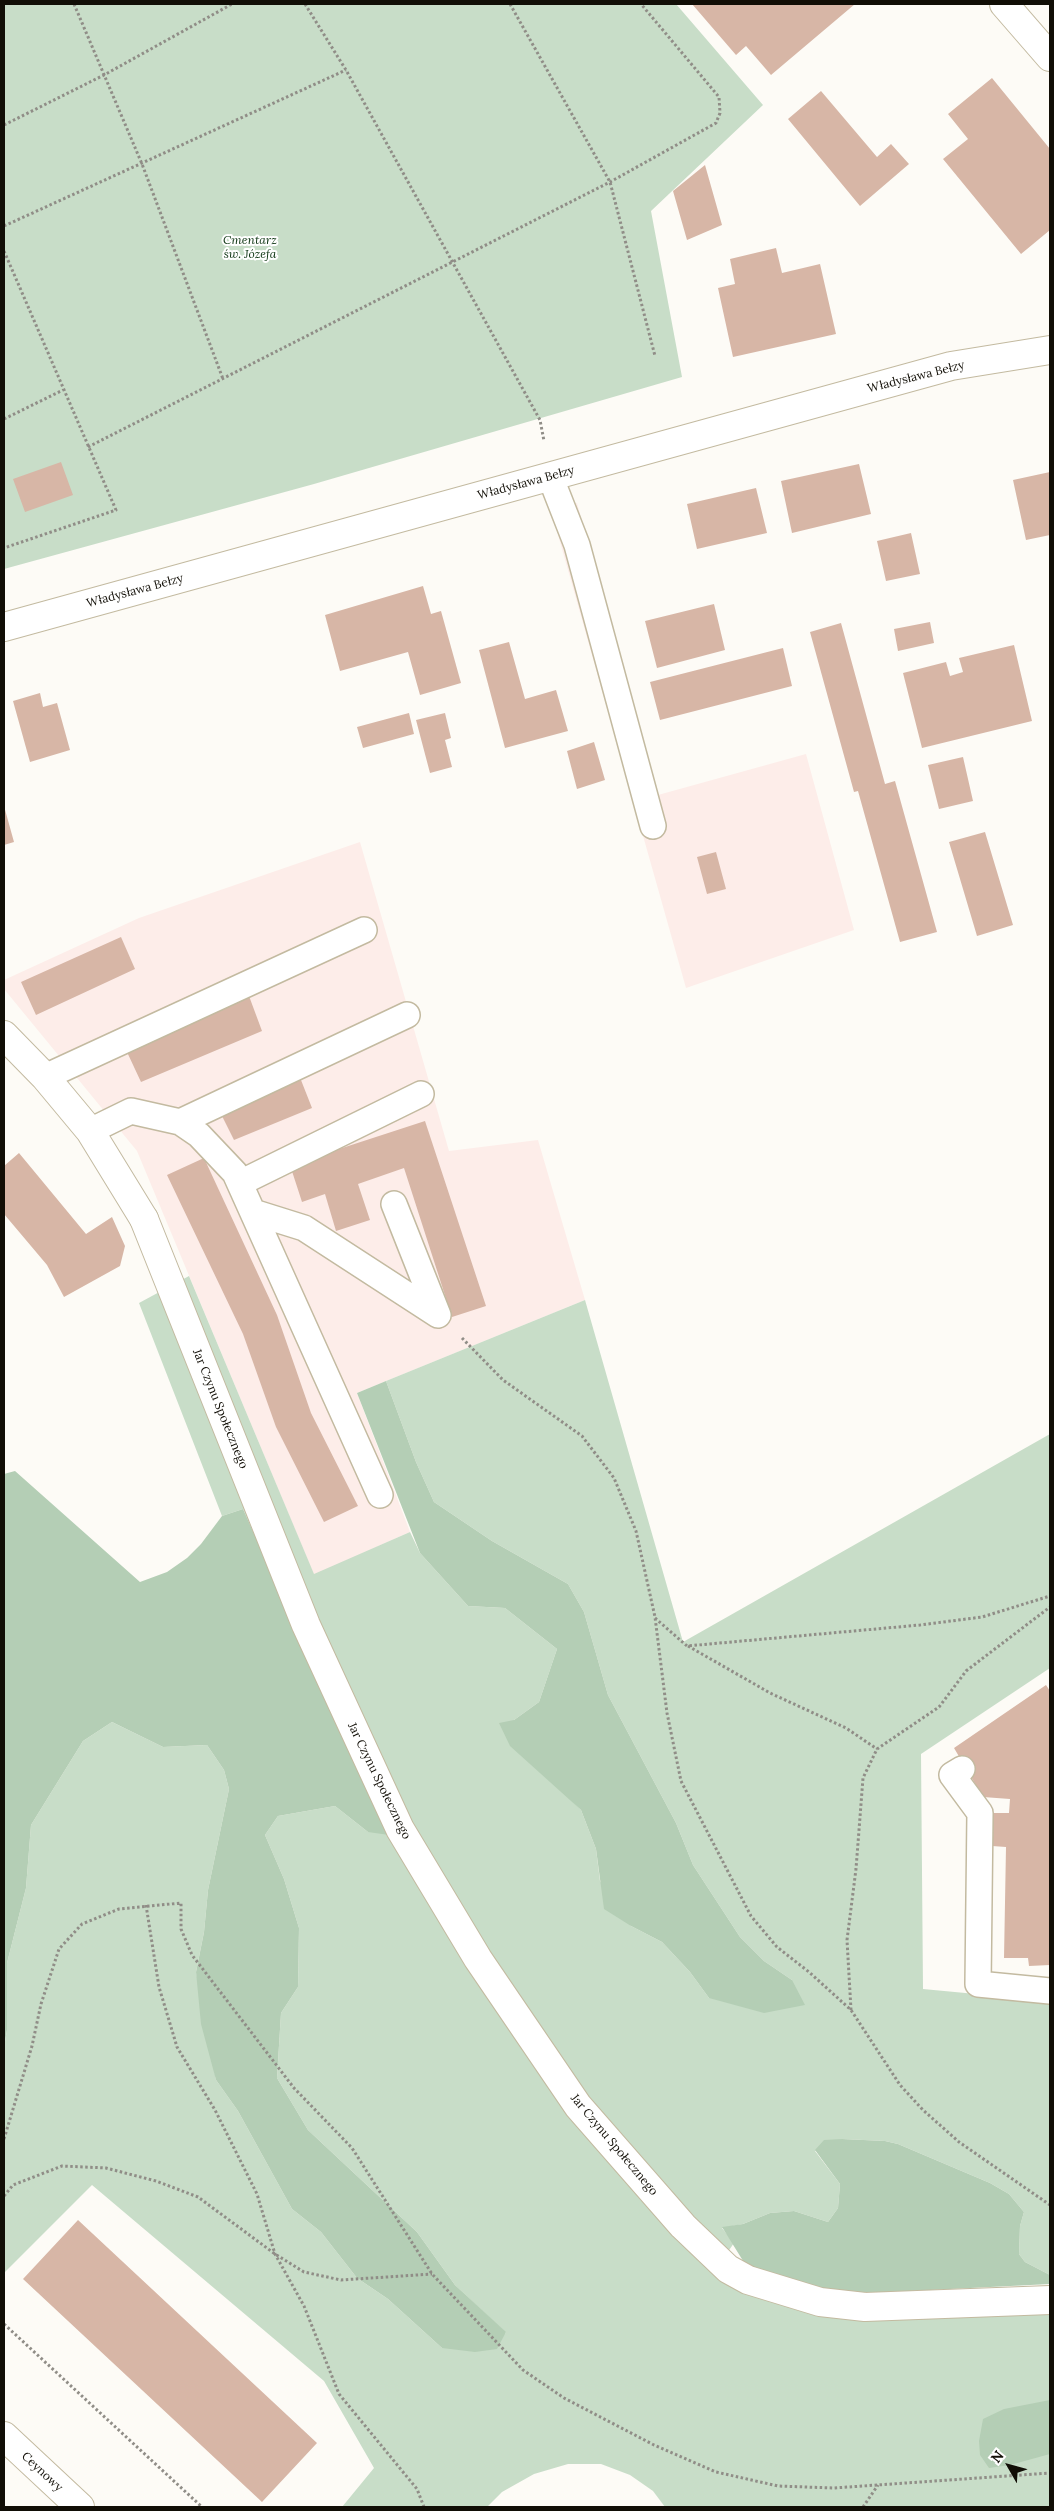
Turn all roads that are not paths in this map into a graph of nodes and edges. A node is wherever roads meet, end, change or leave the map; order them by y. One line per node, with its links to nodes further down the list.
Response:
1 (1004, 4): 2 (street)
2 (1050, 57)
3 (1050, 350): 4 (street, Władysława Bełzy)
4 (550, 476): 5 (street, Władysława Bełzy); 6 (lane)
5 (4, 628)
6 (653, 826)
7 (364, 930): 10 (lane)
8 (407, 1015): 12 (lane)
9 (4, 1035): 10 (street, Jar Czynu Społecznego)
10 (45, 1077): 13 (street, Jar Czynu Społecznego)
11 (420, 1094): 14 (lane)
12 (180, 1122): 13 (lane); 14 (lane)
13 (90, 1131): 20 (street, Jar Czynu Społecznego)
14 (240, 1183): 16 (lane)
15 (394, 1204): 16 (lane)
16 (253, 1212): 17 (lane)
17 (380, 1495)
18 (962, 1769): 19 (lane)
19 (1050, 1992)
20 (1050, 2300)
21 (4, 2436): 22 (street, Ceynowy)
22 (80, 2507)

